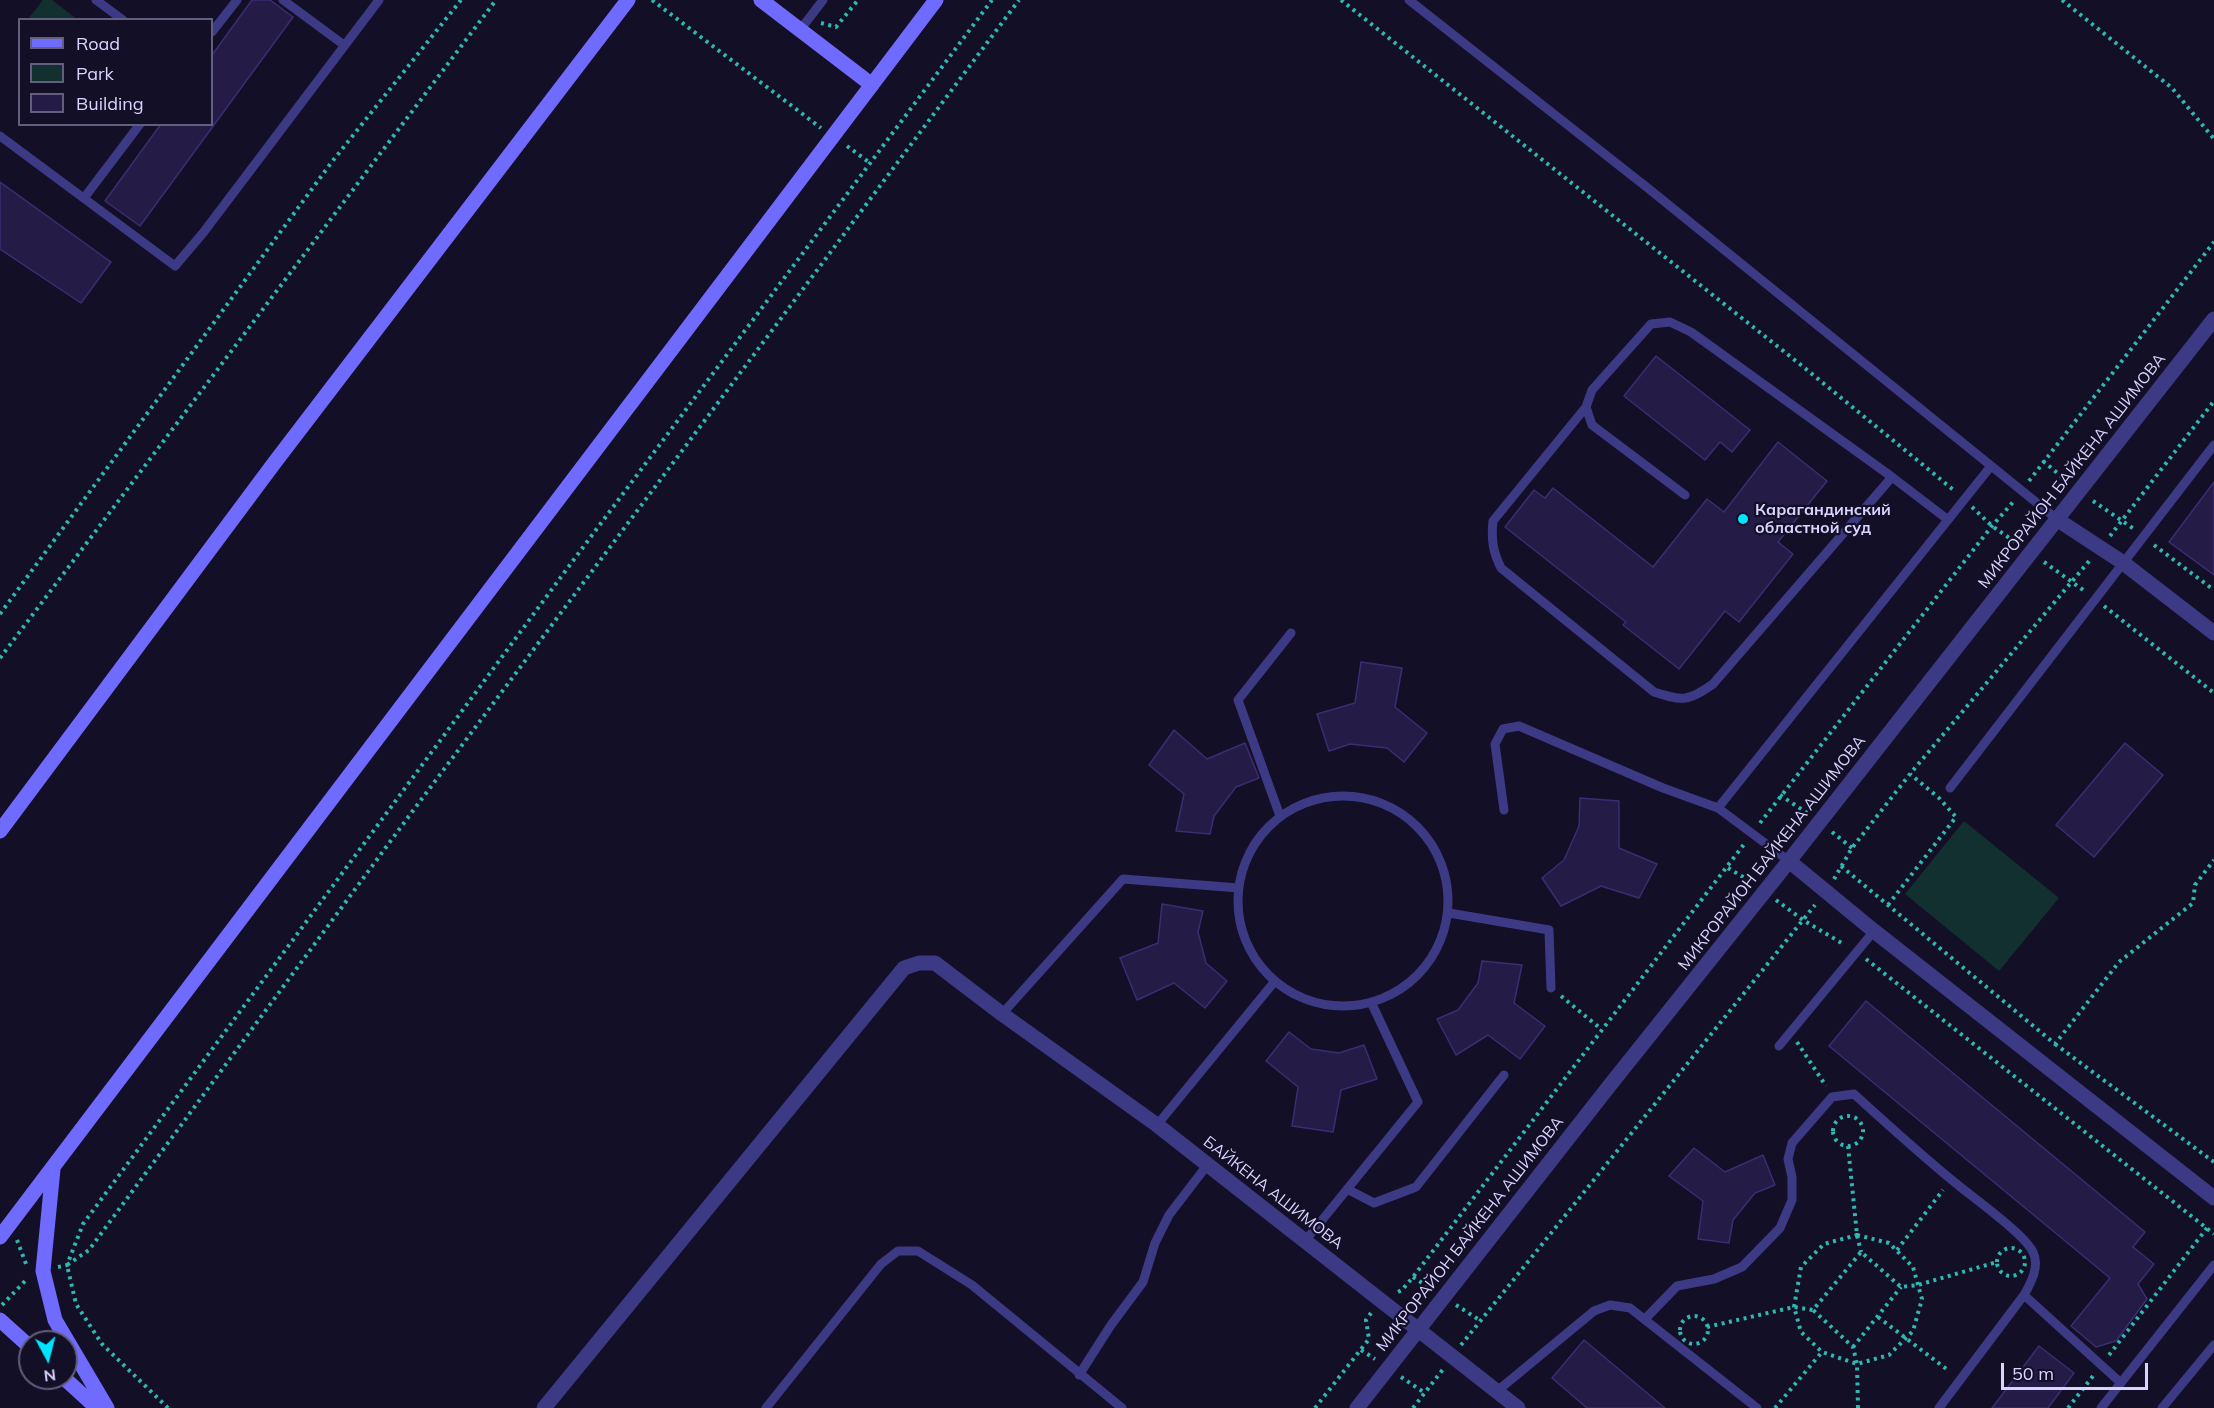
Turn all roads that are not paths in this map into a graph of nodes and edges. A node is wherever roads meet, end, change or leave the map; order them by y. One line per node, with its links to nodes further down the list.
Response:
1 (96, 0): 10 (lane)
2 (237, 0): 12 (lane)
3 (283, 0): 13 (lane)
4 (379, 0): 13 (lane)
5 (628, 0): 33 (main road)
6 (761, 0): 11 (main road)
7 (823, 0): 11 (lane)
8 (936, 0): 14 (main road)
9 (1409, 0): 21 (lane)
10 (120, 18)
11 (800, 30): 14 (main road)
12 (213, 31)
13 (344, 45): 17 (lane)
14 (872, 85): 46 (main road)
15 (138, 126): 17 (lane)
16 (0, 136): 17 (lane)
17 (84, 198)
18 (2214, 319): 25 (street, МИКРОРАЙОН БАЙКЕНА АШИМОВА)
19 (1586, 407): 22 (lane); 22 (lane); 23 (lane)
20 (2214, 445): 26 (lane)
21 (1991, 466): 24 (lane); 25 (lane)
22 (1892, 477): 24 (lane)
23 (1685, 495)
24 (1947, 519): 30 (lane)
25 (2058, 520): 26 (street); 34 (street, МИКРОРАЙОН БАЙКЕНА АШИМОВА)
26 (2122, 562): 28 (street); 29 (lane)
27 (1291, 633): 32 (lane)
28 (2214, 633)
29 (1950, 788)
30 (1718, 808): 31 (lane); 34 (lane)
31 (1504, 810)
32 (1280, 816): 35 (lane); 36 (lane)
33 (0, 831)
34 (1789, 861): 37 (street); 55 (street, МИКРОРАЙОН БАЙКЕНА АШИМОВА)
35 (1239, 888): 38 (lane); 41 (lane)
36 (1449, 913): 39 (lane); 40 (lane)
37 (1874, 931): 42 (lane); 48 (street)
38 (1275, 981): 40 (lane); 44 (lane)
39 (1551, 988)
40 (1371, 1002): 47 (lane)
41 (1002, 1014): 44 (street, БАЙКЕНА АШИМОВА); 64 (street, БАЙКЕНА АШИМОВА)
42 (1779, 1046)
43 (1504, 1075): 47 (lane)
44 (1157, 1125): 45 (street, БАЙКЕНА АШИМОВА)
45 (1208, 1164): 50 (street, БАЙКЕНА АШИМОВА); 58 (lane)
46 (53, 1169): 49 (main road); 63 (main road)
47 (1347, 1189): 50 (lane)
48 (2214, 1198)
49 (0, 1237)
50 (1305, 1241): 55 (street, БАЙКЕНА АШИМОВА)
51 (2214, 1265): 59 (lane)
52 (2024, 1295): 53 (lane); 59 (lane); 70 (lane)
53 (1645, 1319): 61 (lane); 69 (lane)
54 (0, 1320): 56 (main road)
55 (1417, 1331): 61 (street, БАЙКЕНА АШИМОВА); 67 (street, МИКРОРАЙОН БАЙКЕНА АШИМОВА)
56 (18, 1336)
57 (2214, 1345): 72 (lane)
58 (1079, 1375): 65 (lane); 66 (lane)
59 (2121, 1383): 71 (lane)
60 (77, 1390): 62 (main road)
61 (1496, 1392): 68 (street, БАЙКЕНА АШИМОВА)
62 (97, 1408)
63 (107, 1408)
64 (544, 1408)
65 (766, 1408)
66 (1122, 1408)
67 (1357, 1408)
68 (1518, 1408)
69 (1757, 1408)
70 (1939, 1408)
71 (2102, 1408)
72 (2162, 1408)

